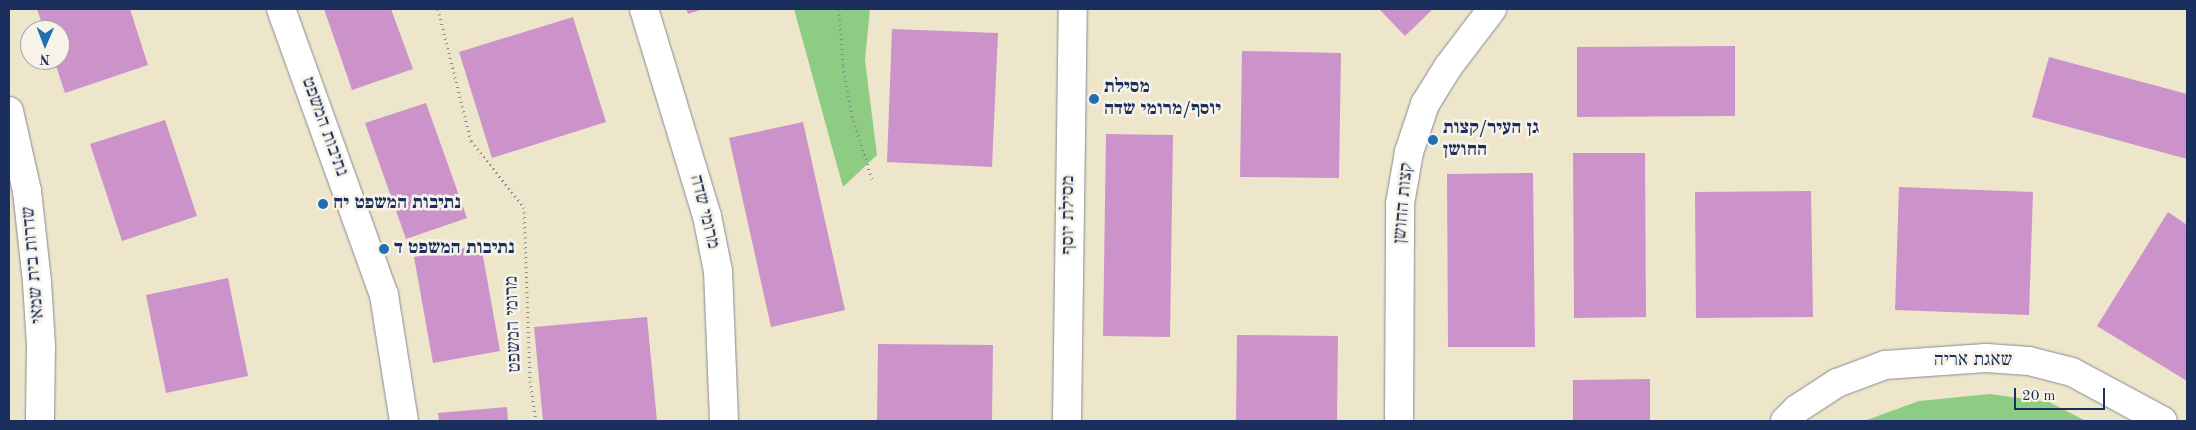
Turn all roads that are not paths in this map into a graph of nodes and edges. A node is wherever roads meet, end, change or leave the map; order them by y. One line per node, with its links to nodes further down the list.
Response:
1 (281, 9): 7 (street, נתיבות המשפט)
2 (644, 9): 8 (street, מרומי שדה)
3 (1073, 9): 9 (street, מסילת יוסף)
4 (1492, 9): 10 (street, קצות החושן)
5 (9, 112): 6 (street, שדרות בית שמאי)
6 (40, 421)
7 (404, 421)
8 (724, 421)
9 (1067, 421)
10 (1399, 421)
11 (1785, 421): 12 (street, שאגת אריה)
12 (2163, 421)

